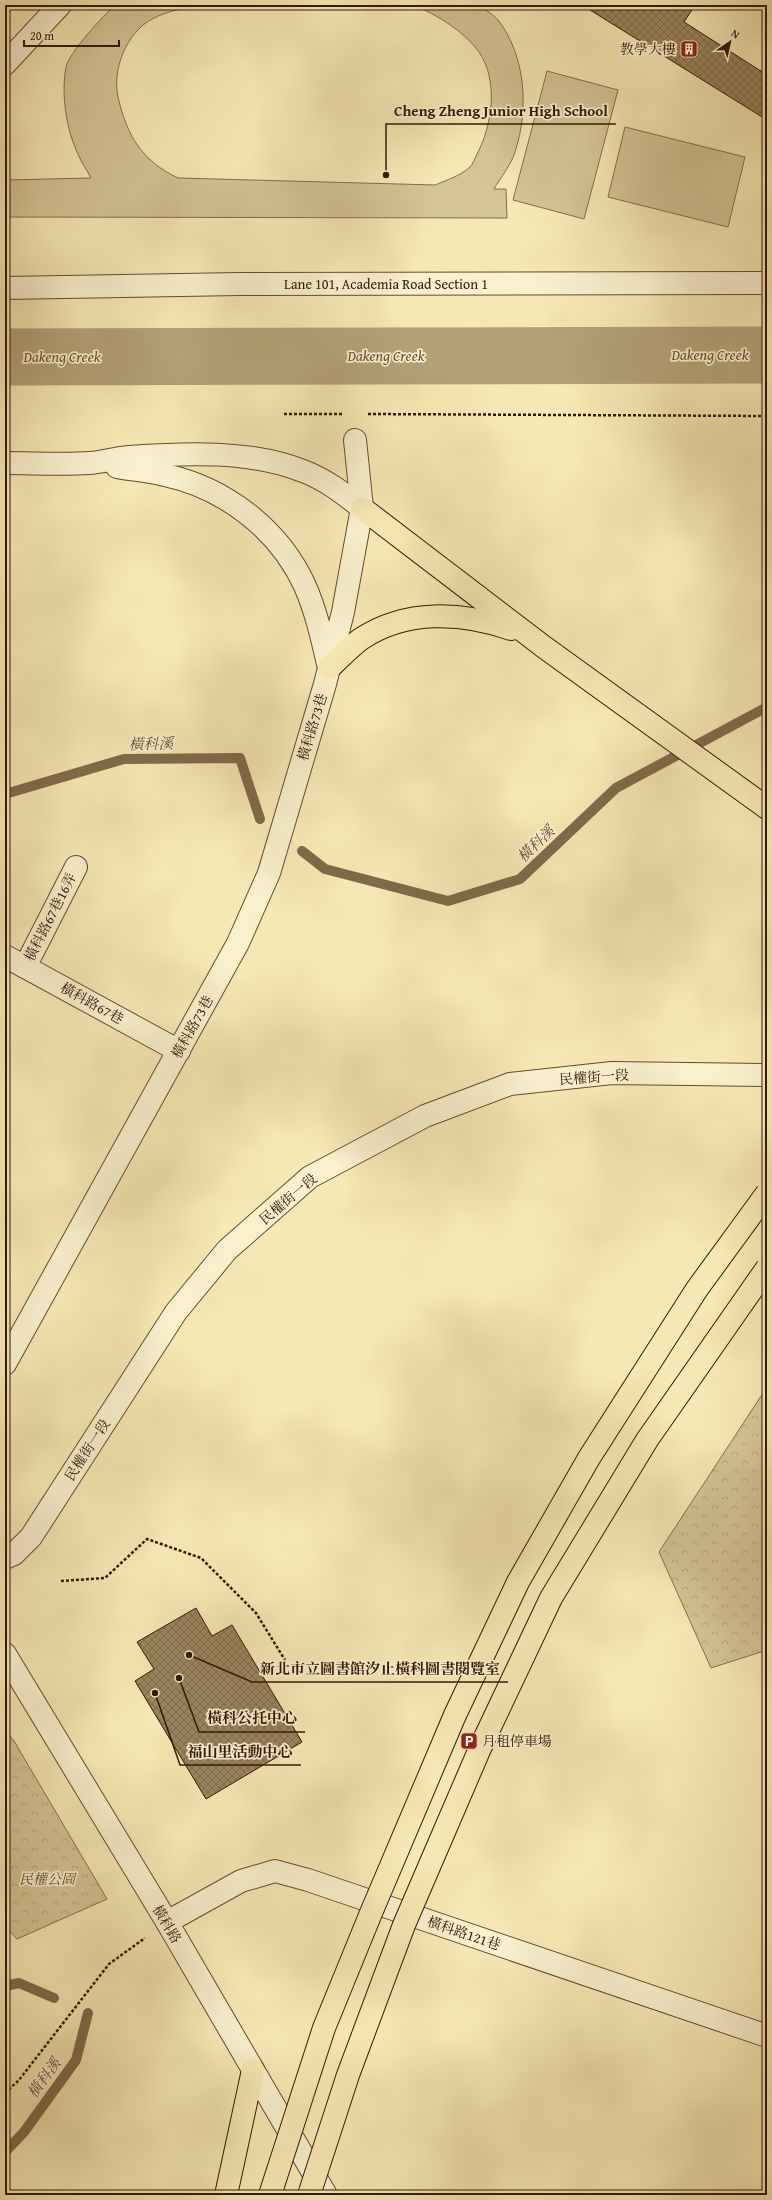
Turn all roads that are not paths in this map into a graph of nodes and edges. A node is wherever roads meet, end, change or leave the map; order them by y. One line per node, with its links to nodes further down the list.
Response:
1 (54, 7): 2 (street)
2 (5, 64)
3 (767, 283): 4 (street, Lane 101, Academia Road Section 1)
4 (5, 288)
5 (355, 440): 8 (street, 橫科路73巷)
6 (5, 463): 7 (street)
7 (90, 463): 8 (street); 10 (street, 橫科路73巷)
8 (362, 508): 9 (highway); 10 (street, 橫科路73巷)
9 (544, 647): 10 (highway); 11 (highway)
10 (329, 668): 15 (street, 橫科路73巷)
11 (767, 808)
12 (76, 867): 14 (street, 橫科路67巷16弄)
13 (5, 956): 14 (street, 橫科路67巷)
14 (25, 967): 15 (street, 橫科路67巷)
15 (179, 1051): 19 (street, 橫科路73巷)
16 (767, 1075): 20 (street, 民權街一段)
17 (767, 1193): 28 (highway, bridge)
18 (767, 1268): 29 (highway, bridge)
19 (5, 1364)
20 (5, 1558)
21 (5, 1654): 23 (street, 橫科路)
22 (5, 1677): 23 (street)
23 (29, 1693): 24 (street, 橫科路)
24 (167, 1922): 25 (street, 橫科路121巷); 26 (street, 橫科路)
25 (767, 2036)
26 (252, 2070): 27 (highway); 30 (street, 橫科路)
27 (226, 2195)
28 (270, 2195)
29 (309, 2195)
30 (326, 2195)

